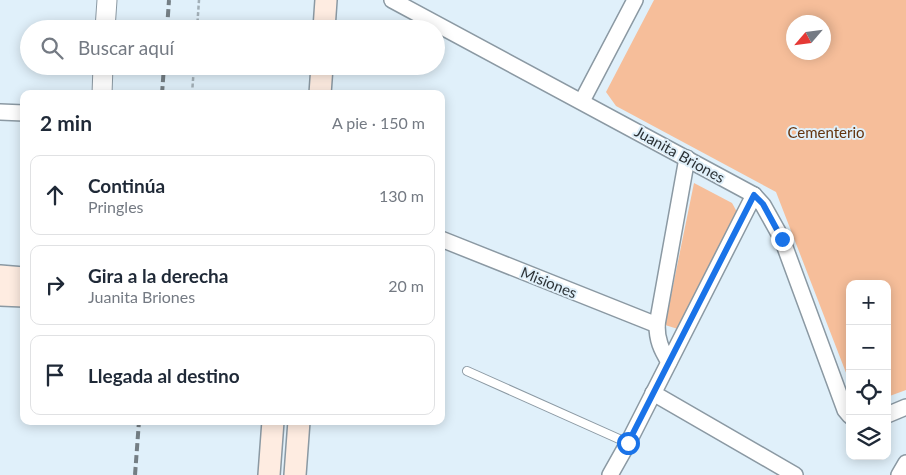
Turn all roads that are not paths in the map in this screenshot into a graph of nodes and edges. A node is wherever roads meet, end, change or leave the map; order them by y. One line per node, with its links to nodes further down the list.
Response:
1 (107, 0): 5 (street)
2 (326, 0): 6 (main road)
3 (392, 0): 7 (street, Juanita Briones)
4 (635, 0): 13 (street)
5 (106, 20)
6 (325, 20)
7 (430, 20)
8 (445, 28): 13 (street, Juanita Briones)
9 (103, 75): 11 (street)
10 (321, 75): 12 (main road)
11 (102, 90)
12 (320, 90)
13 (582, 101): 16 (street, Juanita Briones)
14 (0, 112): 15 (street)
15 (20, 114)
16 (687, 158): 17 (street, Juanita Briones); 23 (street)
17 (754, 195): 24 (street); 27 (street, Juanita Briones)
18 (445, 241): 23 (street, Misiones)
19 (0, 276): 20 (main road)
20 (20, 278)
21 (0, 295): 22 (main road)
22 (20, 296)
23 (657, 325): 24 (street)
24 (669, 362): 26 (street)
25 (468, 371): 30 (lane)
26 (653, 394): 30 (street); 35 (street)
27 (849, 415)
28 (273, 425): 32 (main road)
29 (299, 425): 33 (main road)
30 (628, 443): 34 (street)
31 (906, 463): 36 (street)
32 (269, 475)
33 (295, 475)
34 (610, 475)
35 (795, 475)
36 (899, 475)

